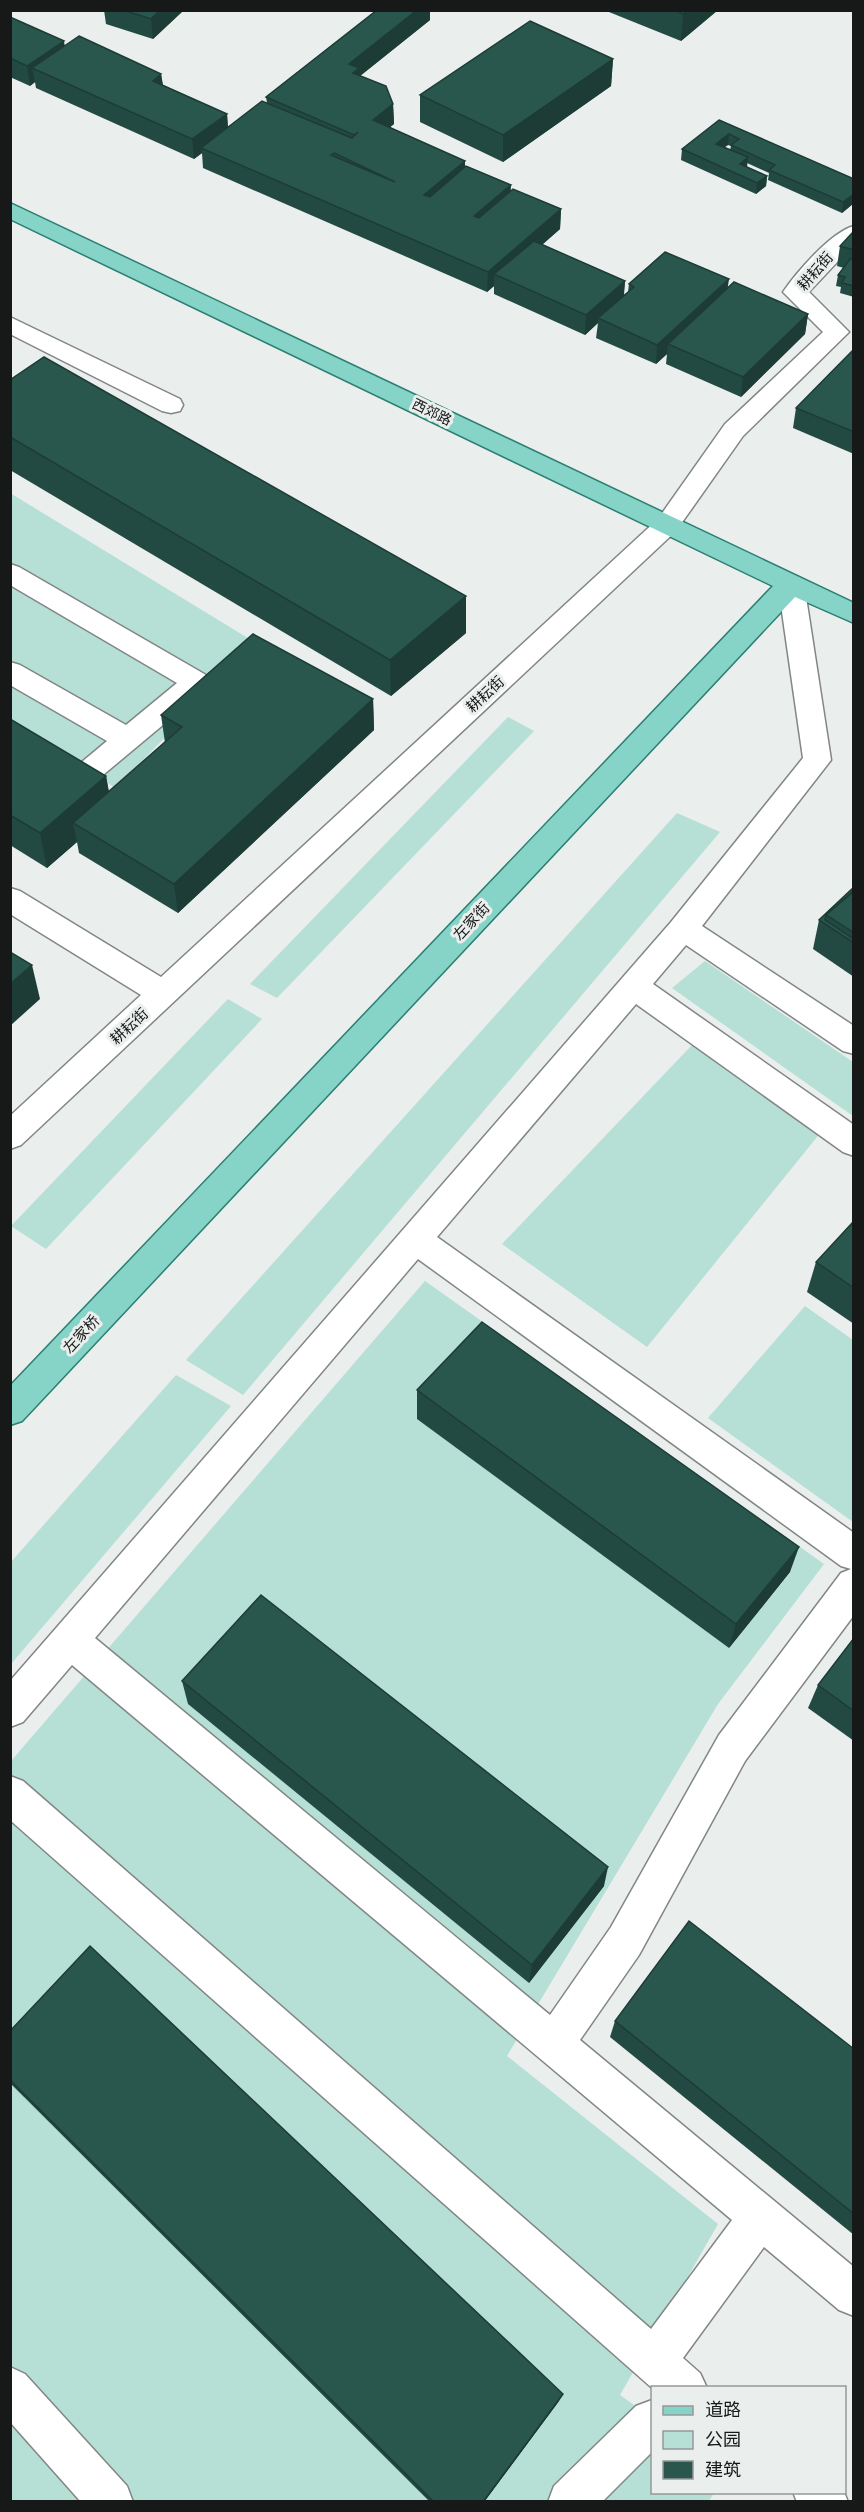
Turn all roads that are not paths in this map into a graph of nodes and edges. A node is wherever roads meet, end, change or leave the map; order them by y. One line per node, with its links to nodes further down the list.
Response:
1 (10, 210): 7 (main road, 西郊路)
2 (854, 233): 7 (street, 耕耘街)
3 (10, 324): 4 (street)
4 (61, 350): 5 (street); 6 (street)
5 (36, 366)
6 (171, 405)
7 (666, 525): 9 (main road, 西郊路); 17 (street, 耕耘街)
8 (10, 573): 12 (street)
9 (790, 584): 10 (main road, 西郊路); 15 (street); 22 (main road, 左家街)
10 (854, 614)
11 (10, 672): 12 (street)
12 (127, 739): 13 (street)
13 (81, 778)
14 (10, 900): 17 (street)
15 (683, 928): 16 (street); 18 (street)
16 (633, 986): 20 (street); 21 (street)
17 (163, 994): 19 (street, 耕耘街)
18 (854, 1042)
19 (10, 1136)
20 (854, 1143)
21 (416, 1239): 24 (street); 26 (street)
22 (152, 1258): 23 (main road, 左家桥)
23 (10, 1410)
24 (854, 1554)
25 (854, 1585): 29 (street)
26 (70, 1640): 27 (street); 29 (street)
27 (10, 1709)
28 (10, 1794): 32 (street)
29 (554, 2044): 30 (street)
30 (760, 2217): 31 (street); 32 (street)
31 (854, 2295)
32 (655, 2360): 33 (street)
33 (684, 2386)
34 (10, 2389): 36 (street)
35 (651, 2423): 37 (street)
36 (111, 2502)
37 (570, 2502)

